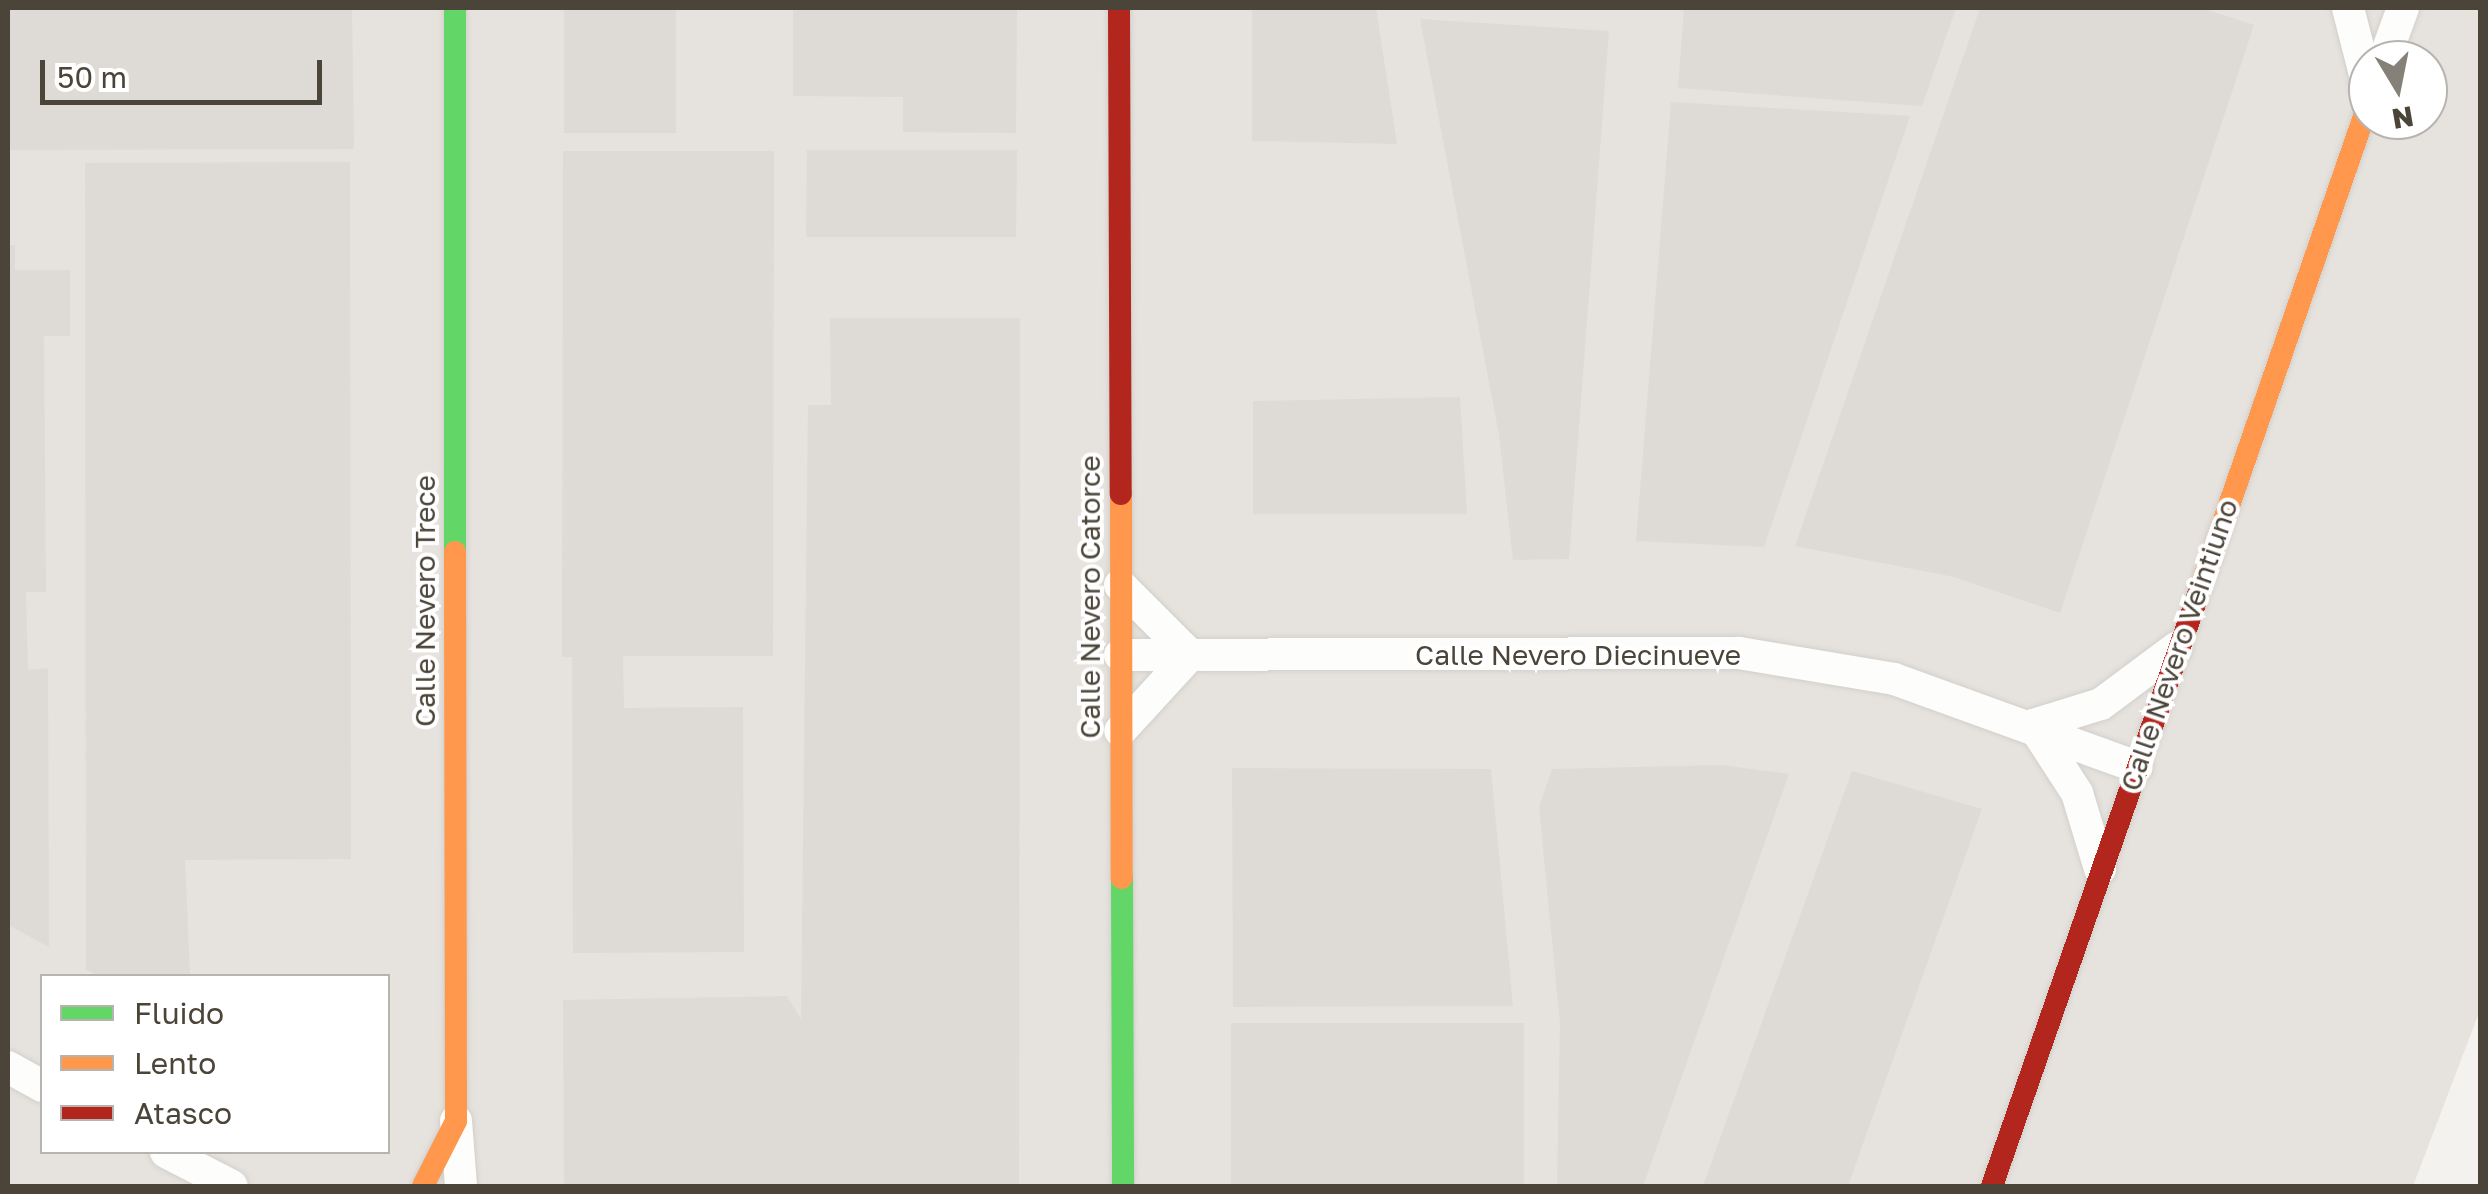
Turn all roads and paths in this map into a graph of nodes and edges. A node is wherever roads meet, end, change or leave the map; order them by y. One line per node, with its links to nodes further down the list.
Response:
1 (455, 8): 18 (street, Calle Nevero Trece)
2 (1118, 8): 8 (street, Calle Nevero Catorce)
3 (2348, 8): 5 (street)
4 (2403, 8): 6 (street)
5 (2356, 40)
6 (2391, 40)
7 (2356, 140): 9 (street, Calle Nevero Veintiuno)
8 (1120, 586): 10 (street, Calle Nevero Catorce); 11 (street)
9 (2176, 648): 12 (street); 14 (street, Calle Nevero Veintiuno)
10 (1120, 655): 11 (street, Calle Nevero Diecinueve); 13 (street, Calle Nevero Catorce)
11 (1190, 655): 12 (street, Calle Nevero Diecinueve); 13 (street)
12 (2033, 725): 14 (street, Calle Nevero Diecinueve); 15 (street)
13 (1120, 732): 24 (street, Calle Nevero Catorce)
14 (2137, 767): 15 (street, Calle Nevero Veintiuno)
15 (2102, 876): 25 (street, Calle Nevero Veintiuno)
16 (8, 1068): 17 (street)
17 (40, 1085)
18 (456, 1121): 20 (street, Calle Nevero Trece); 23 (street)
19 (170, 1154): 21 (street)
20 (431, 1172): 22 (street)
21 (232, 1186)
22 (404, 1186)
23 (461, 1186)
24 (1123, 1186)
25 (1992, 1186)

